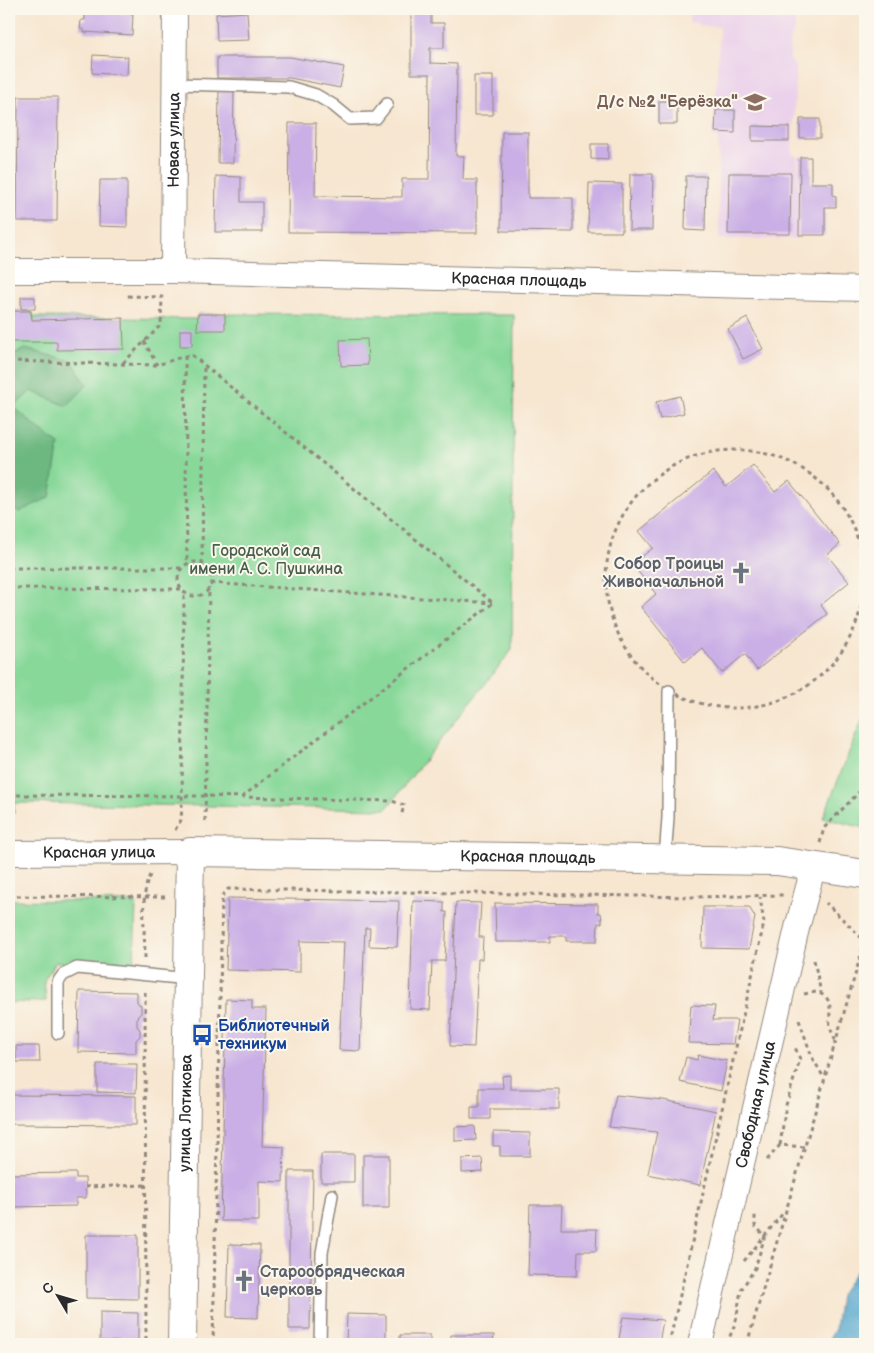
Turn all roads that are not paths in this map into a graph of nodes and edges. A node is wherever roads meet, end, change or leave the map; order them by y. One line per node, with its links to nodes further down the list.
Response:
1 (175, 9): 2 (street, Новая улица)
2 (175, 84): 3 (lane); 5 (street, Новая улица)
3 (387, 104)
4 (9, 271): 5 (street, Красная площадь)
5 (172, 271): 6 (street, Красная площадь)
6 (865, 290)
7 (669, 691): 10 (lane)
8 (190, 852): 9 (street, Красная улица); 10 (main road, Красная площадь); 13 (main road, улица Лотикова)
9 (9, 853)
10 (665, 859): 11 (main road, Красная площадь)
11 (814, 865): 12 (main road, Красная площадь); 18 (street, Свободная улица)
12 (865, 874)
13 (189, 979): 14 (lane); 16 (main road, улица Лотикова)
14 (58, 1033)
15 (332, 1195): 17 (lane)
16 (182, 1344)
17 (320, 1344)
18 (700, 1344)

